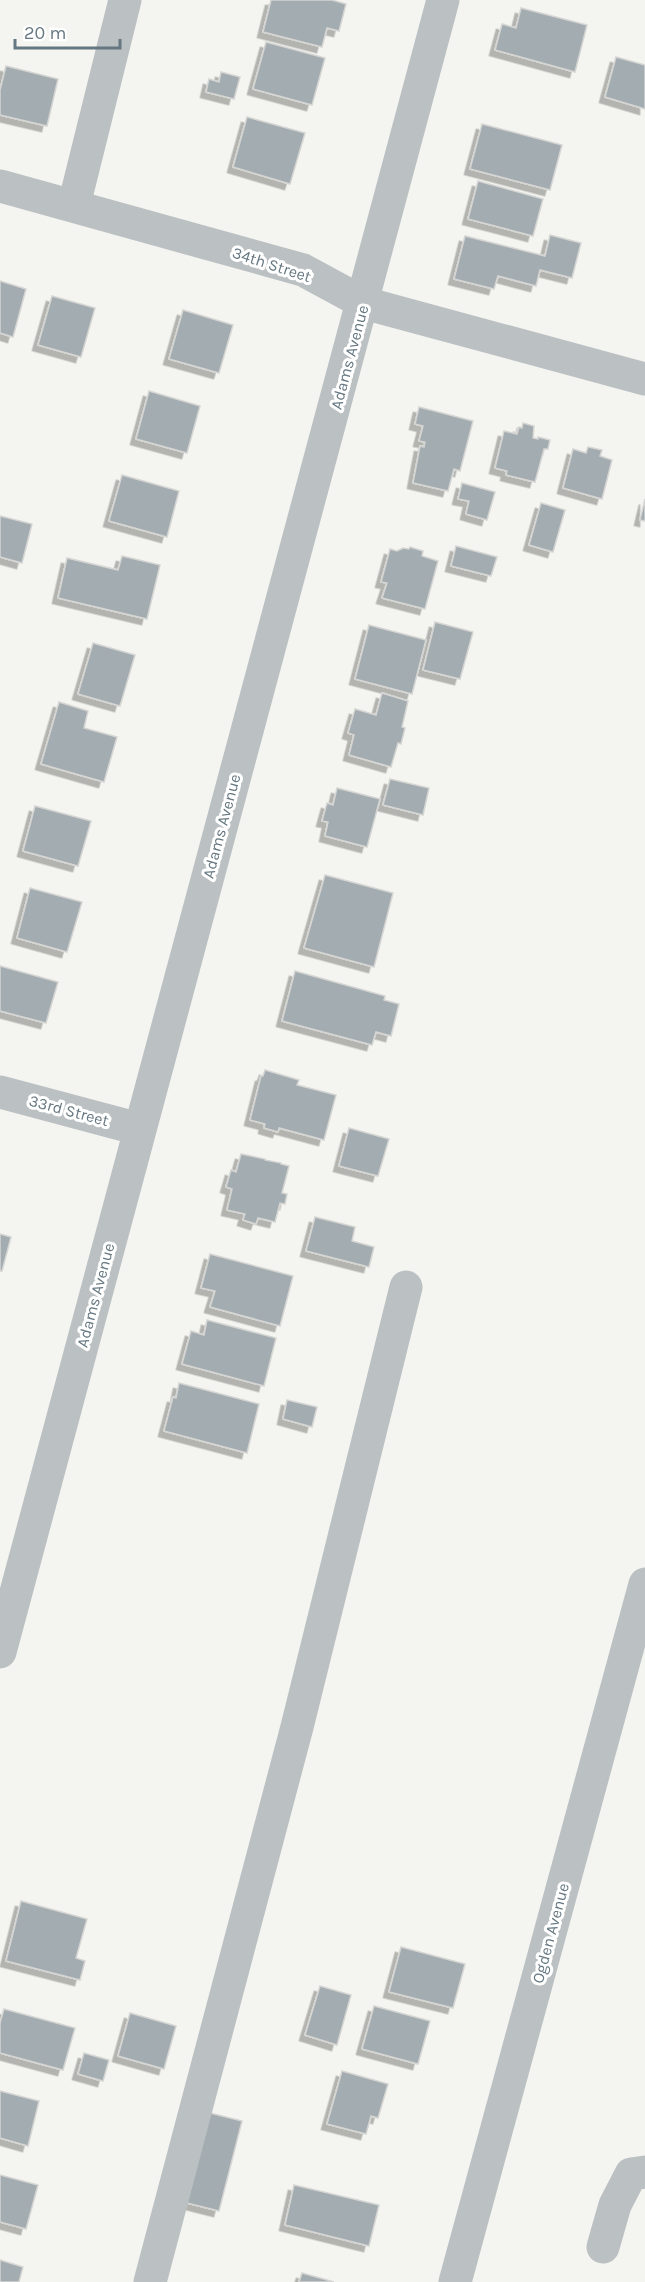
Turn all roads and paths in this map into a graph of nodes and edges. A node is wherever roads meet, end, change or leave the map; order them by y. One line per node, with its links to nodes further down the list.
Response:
1 (125, 0): 4 (street)
2 (443, 0): 5 (street, Adams Avenue)
3 (0, 186): 4 (street, 34th Street)
4 (74, 206): 5 (street, 34th Street)
5 (364, 303): 6 (street, 34th Street); 8 (street, Adams Avenue)
6 (645, 379)
7 (0, 1092): 8 (street, 33rd Street)
8 (139, 1129): 11 (street, Adams Avenue)
9 (406, 1287): 14 (street)
10 (645, 1584): 15 (street, Ogden Avenue)
11 (0, 1652)
12 (645, 2172): 13 (street)
13 (603, 2247)
14 (150, 2282)
15 (454, 2282)

